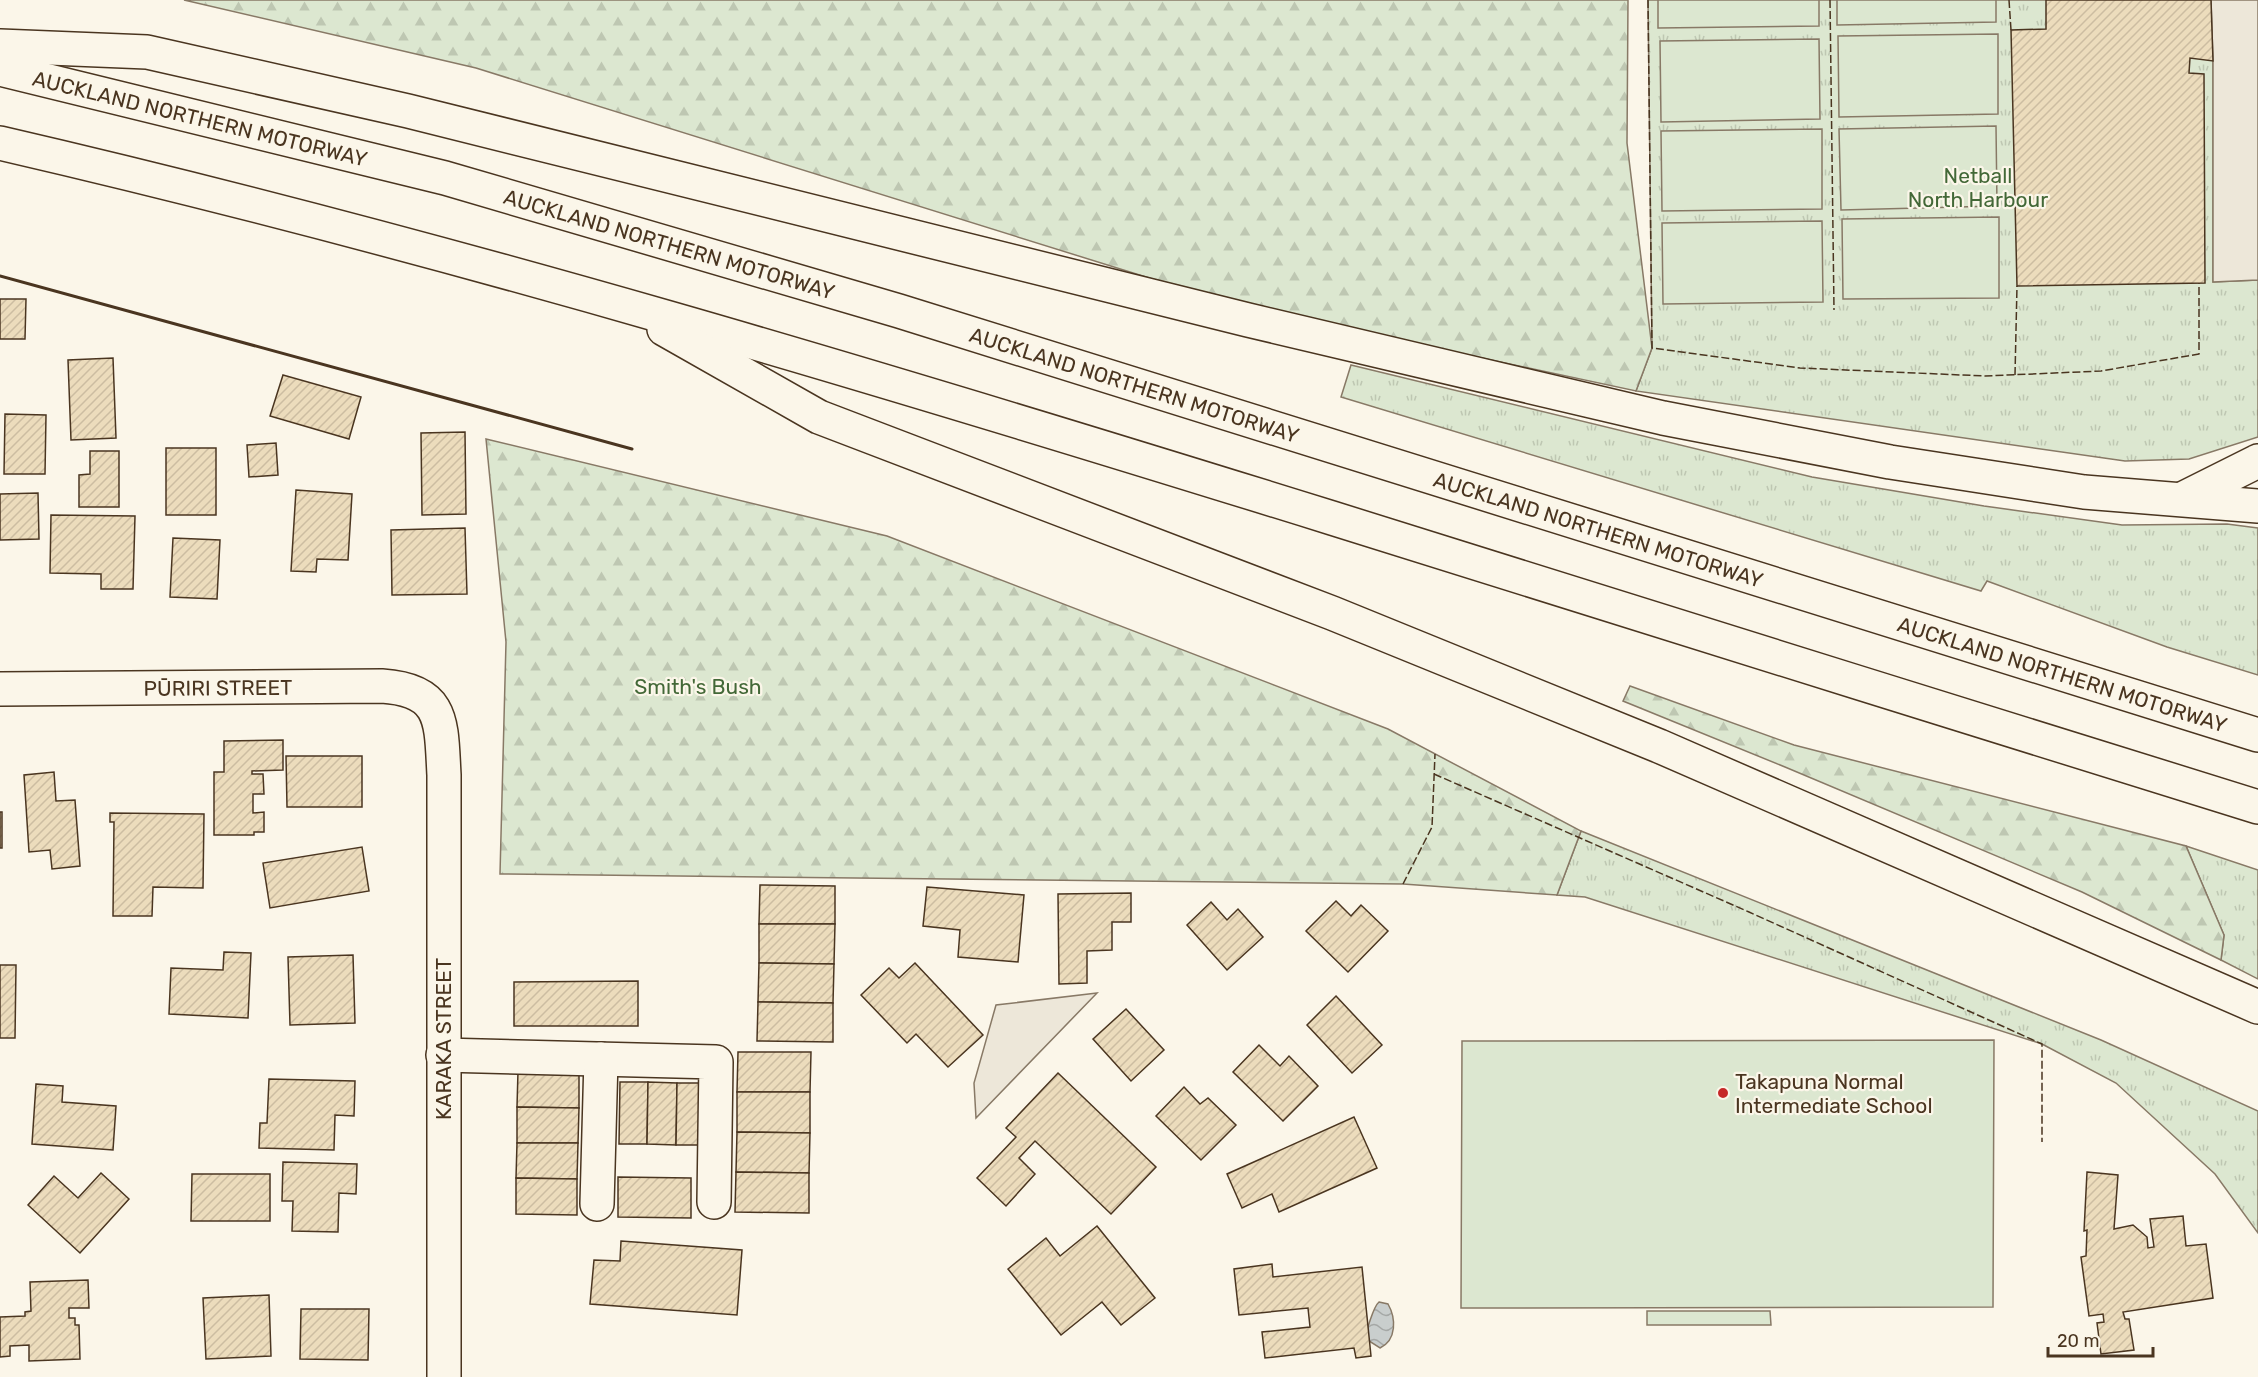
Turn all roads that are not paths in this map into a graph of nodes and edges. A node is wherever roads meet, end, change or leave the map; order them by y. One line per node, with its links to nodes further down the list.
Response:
1 (0, 46): 6 (main road)
2 (0, 69): 10 (main road, AUCKLAND NORTHERN MOTORWAY)
3 (0, 143): 4 (main road)
4 (613, 300): 11 (main road); 12 (main road)
5 (2258, 461): 6 (main road)
6 (2182, 499): 7 (main road)
7 (2258, 506)
8 (0, 689): 9 (main road, PŪRIRI STREET)
9 (430, 703): 13 (main road, KARAKA STREET)
10 (2258, 735)
11 (2258, 807)
12 (2258, 1007)
13 (443, 1055): 14 (main road); 17 (main road, KARAKA STREET)
14 (601, 1059): 15 (main road); 16 (main road)
15 (714, 1202)
16 (597, 1204)
17 (444, 1377)

